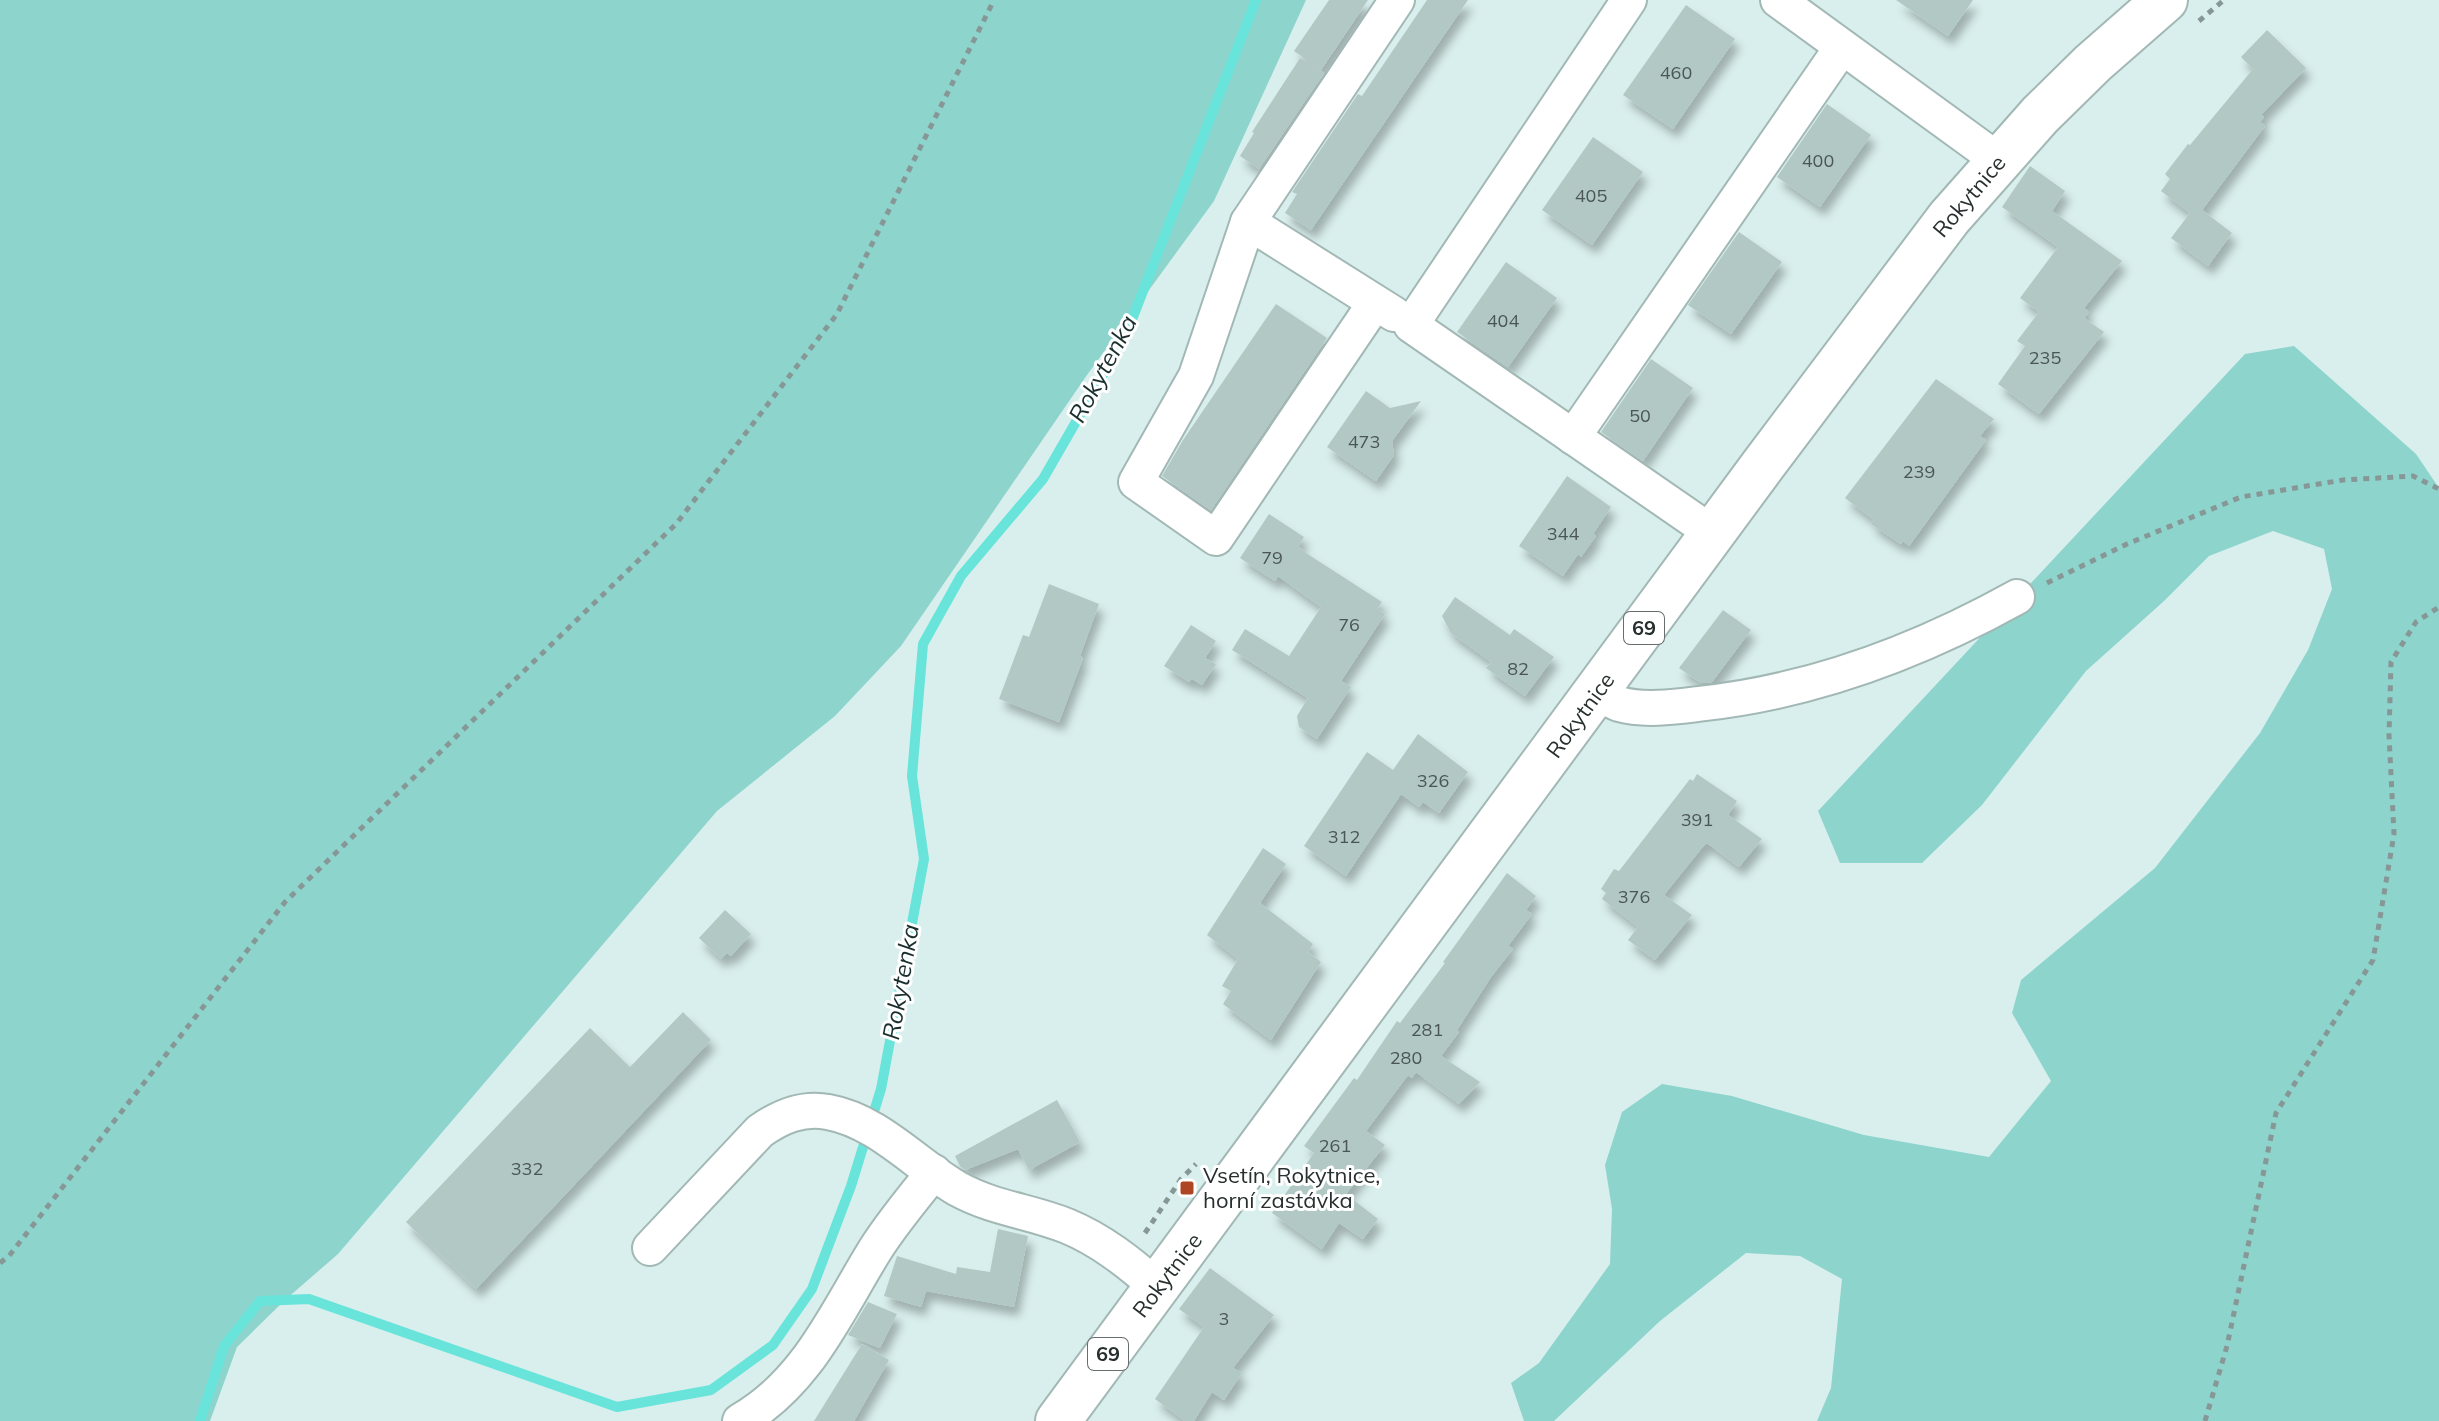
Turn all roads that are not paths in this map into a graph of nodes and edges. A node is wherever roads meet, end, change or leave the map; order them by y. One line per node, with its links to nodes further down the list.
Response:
1 (1397, 0): 7 (street)
2 (1629, 0): 9 (street)
3 (1778, 0): 5 (street)
4 (2165, 0): 6 (main road, Rokytnice / 69)
5 (1842, 47): 6 (street); 10 (street)
6 (1998, 160): 11 (main road, Rokytnice / 69)
7 (1248, 222): 8 (street); 8 (street)
8 (1375, 303): 9 (street)
9 (1411, 325): 10 (street)
10 (1573, 437): 11 (street)
11 (1714, 534): 13 (main road, Rokytnice / 69)
12 (2017, 597): 13 (street)
13 (1597, 692): 16 (main road, Rokytnice / 69)
14 (934, 1172): 15 (street); 16 (street); 17 (street)
15 (650, 1248)
16 (1157, 1287): 18 (main road, Rokytnice / 69)
17 (740, 1421)
18 (1058, 1421)

